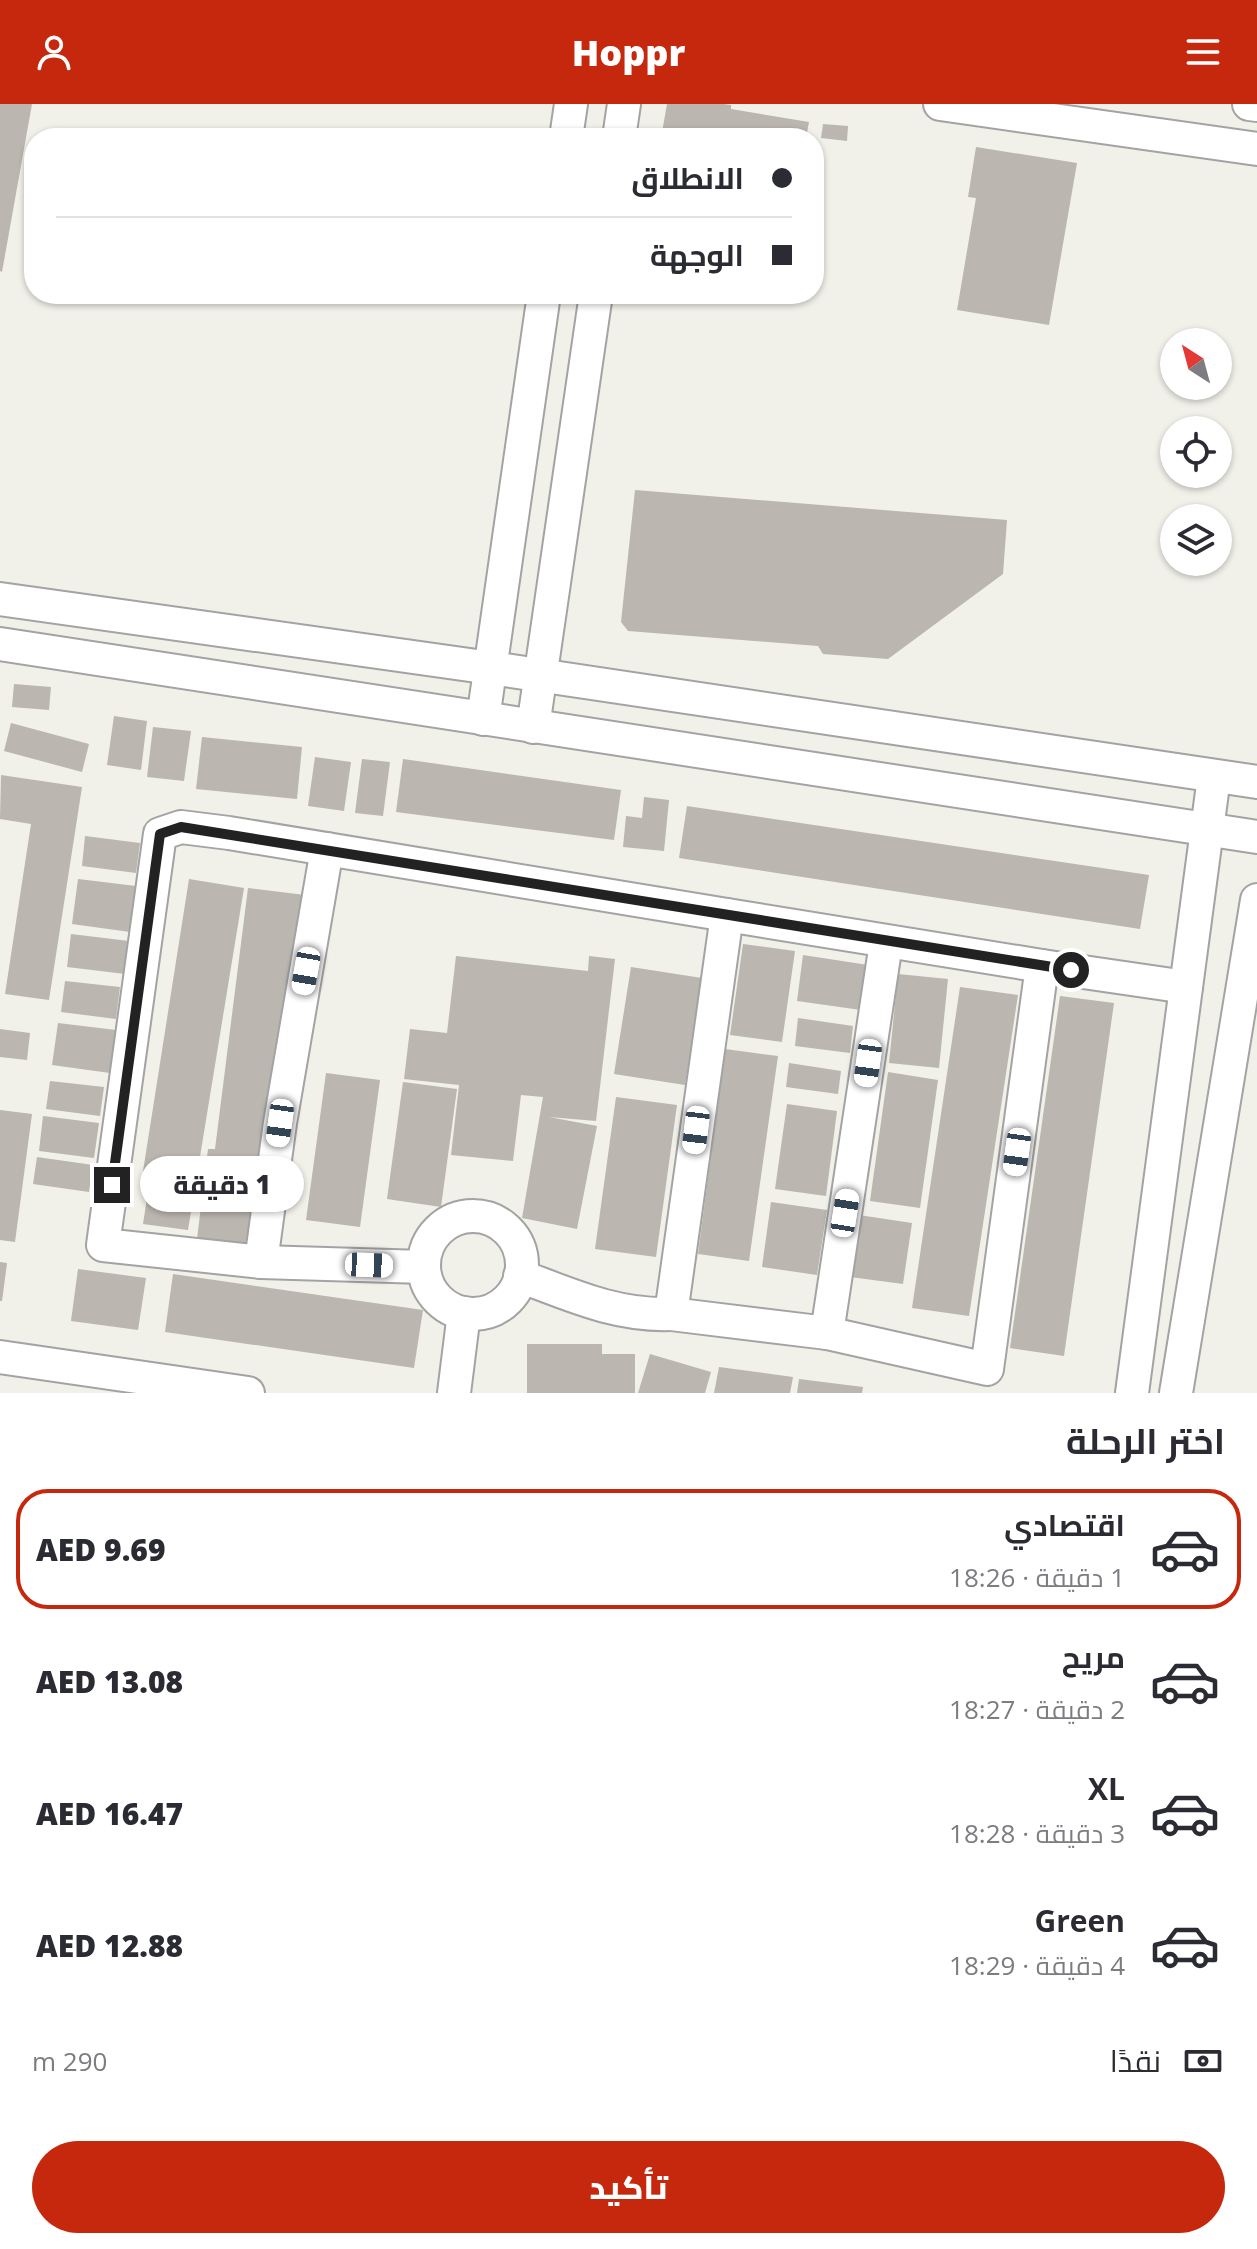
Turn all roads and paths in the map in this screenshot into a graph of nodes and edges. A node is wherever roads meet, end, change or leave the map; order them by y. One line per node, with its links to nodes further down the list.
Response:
1 (571, 104): 6 (street)
2 (624, 104): 7 (street)
3 (940, 104): 8 (street)
4 (1249, 104): 5 (street)
5 (1257, 105)
6 (567, 128)
7 (620, 128)
8 (1257, 149)
9 (543, 304): 13 (street)
10 (595, 304): 14 (street)
11 (0, 599): 13 (street)
12 (0, 644): 15 (street)
13 (491, 668): 14 (street); 15 (street)
14 (541, 676): 16 (street); 17 (street)
15 (483, 719): 16 (street)
16 (533, 727): 19 (street)
17 (1214, 777): 18 (street); 19 (street)
18 (1257, 782)
19 (1207, 829): 20 (street); 26 (street)
20 (1257, 837)
21 (327, 849): 23 (street); 27 (street); 27 (street)
22 (1257, 900): 37 (street)
23 (727, 915): 24 (street); 31 (street)
24 (886, 943): 25 (street); 32 (street)
25 (1042, 966): 26 (street); 32 (street)
26 (1186, 987): 36 (street)
27 (261, 1262): 28 (street)
28 (424, 1267): 29 (street); 30 (street)
29 (520, 1276): 30 (street); 31 (street)
30 (464, 1313): 35 (street)
31 (671, 1314): 32 (street)
32 (827, 1333)
33 (0, 1357): 34 (street)
34 (248, 1393)
35 (454, 1393)
36 (1132, 1393)
37 (1176, 1393)

